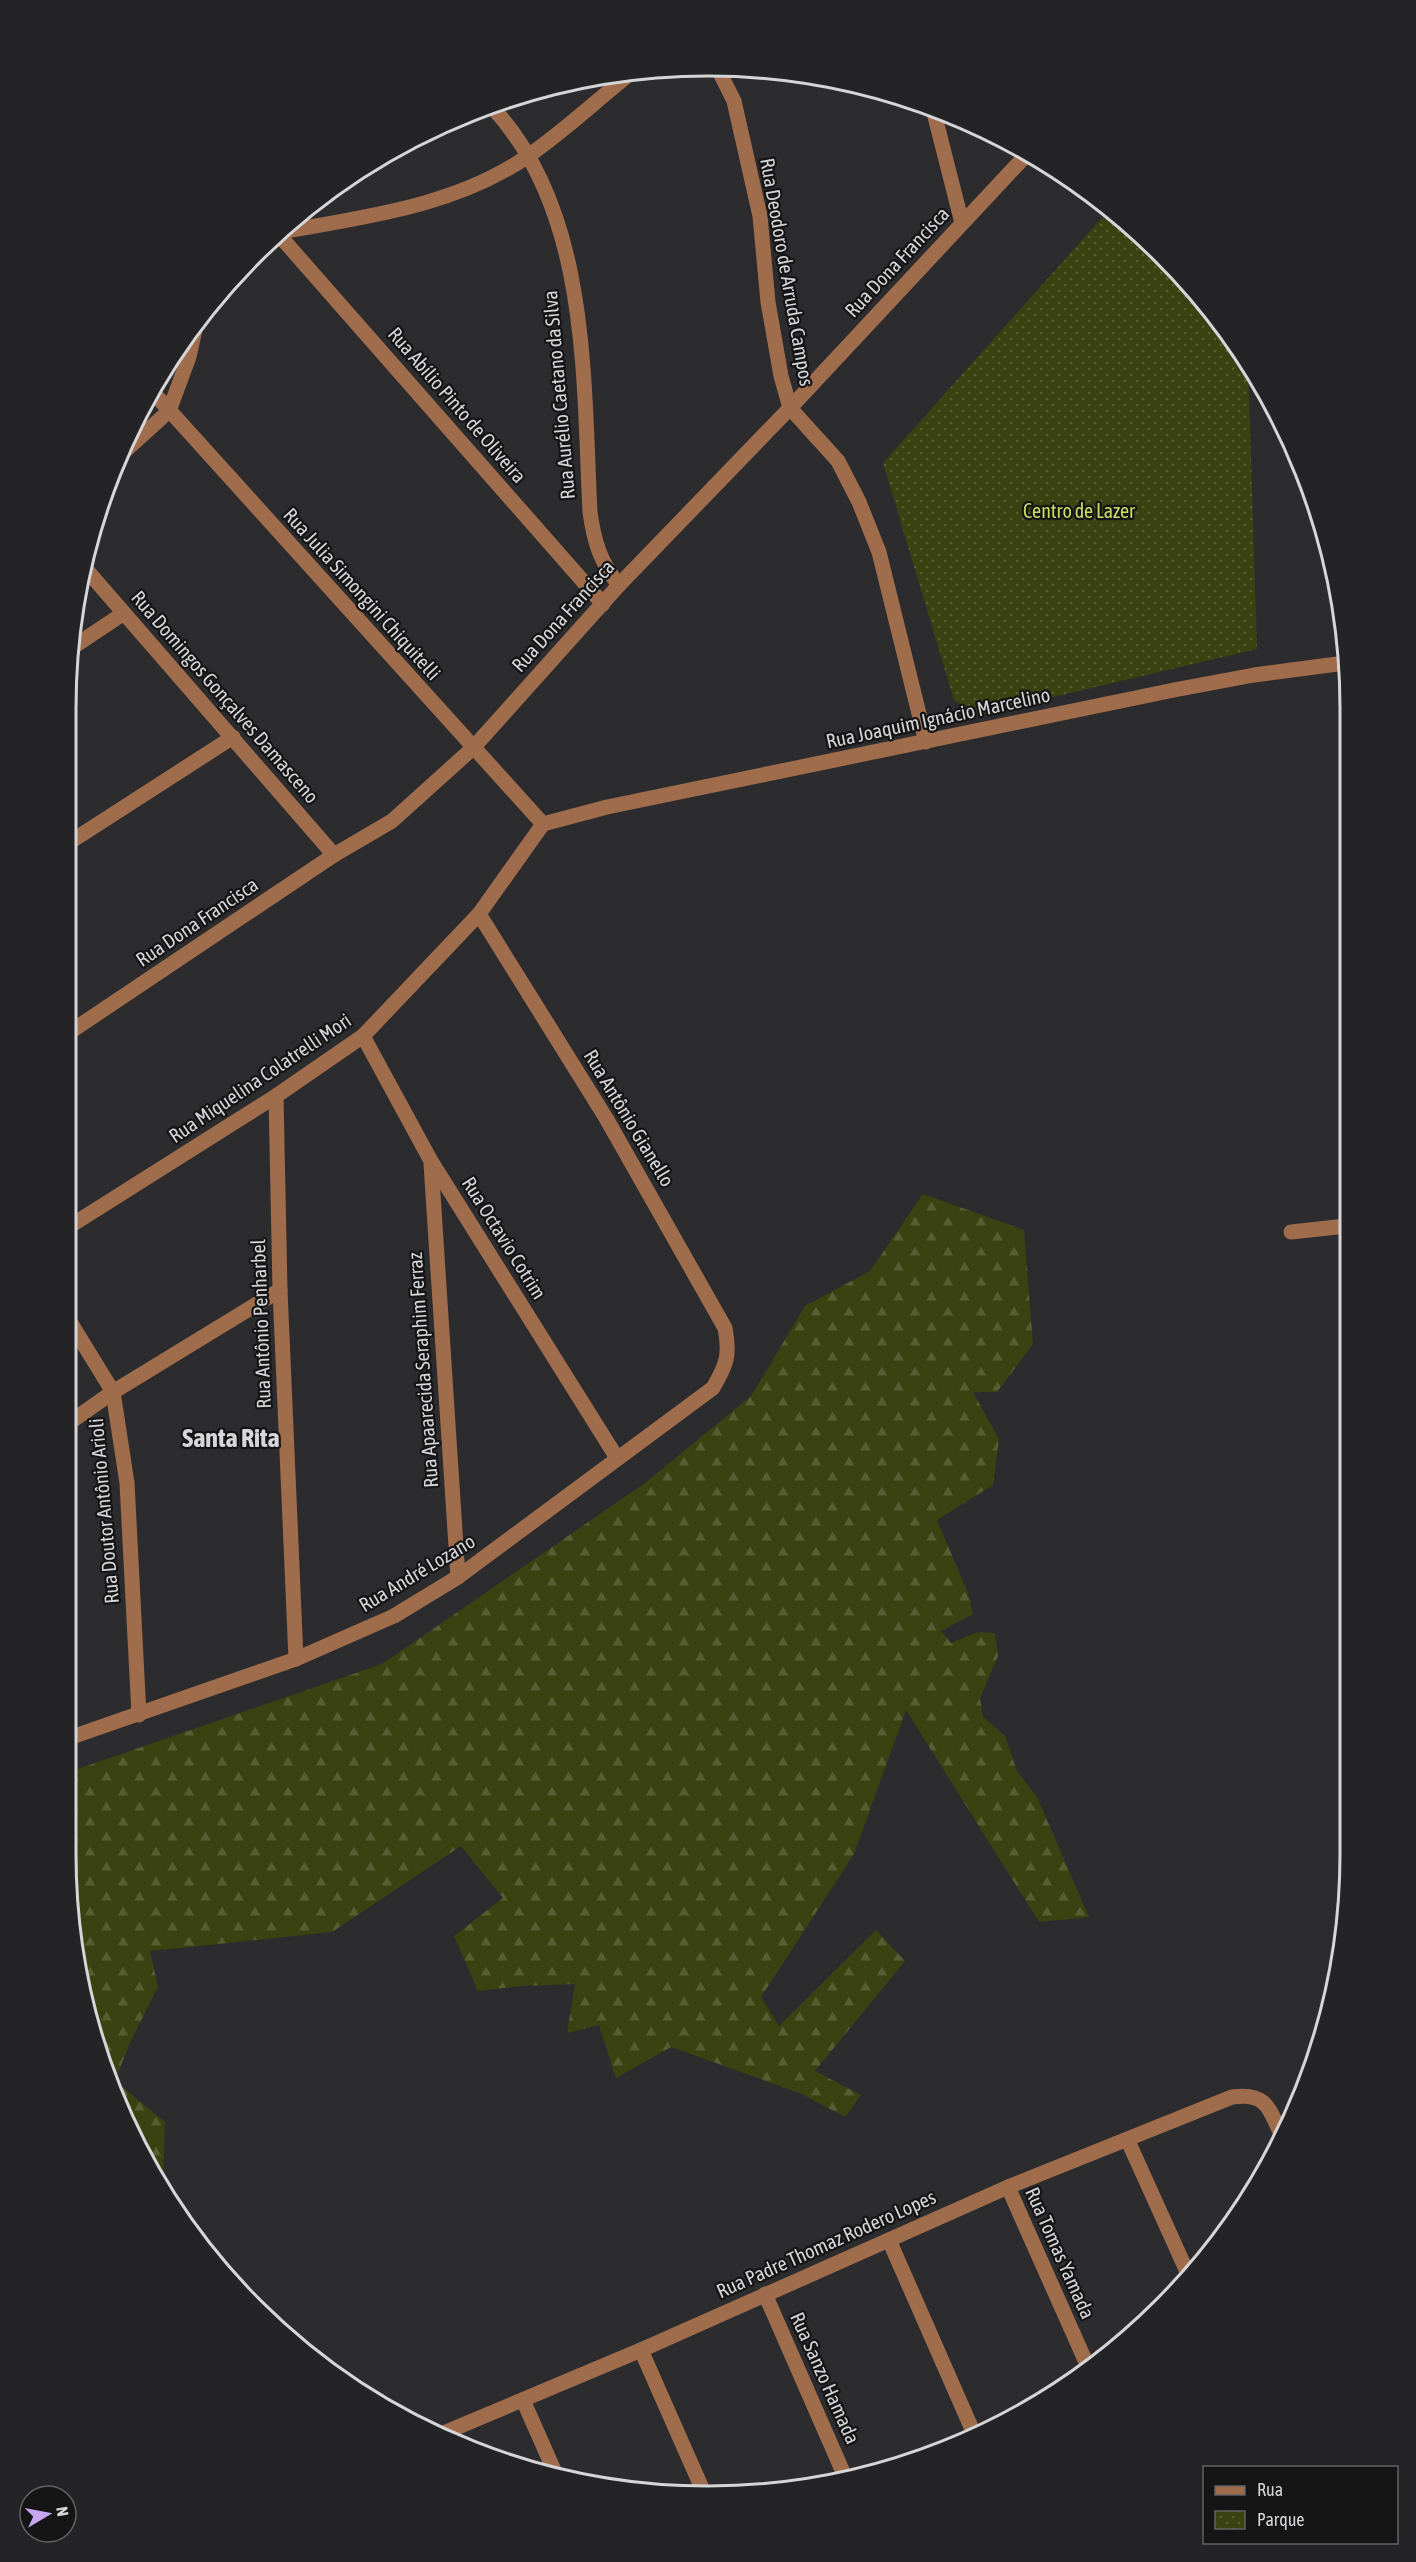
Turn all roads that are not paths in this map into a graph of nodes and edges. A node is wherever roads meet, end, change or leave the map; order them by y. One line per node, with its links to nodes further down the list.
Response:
1 (722, 77): 12 (street, Rua Deodoro de Arruda Campos)
2 (618, 83): 5 (street)
3 (496, 113): 5 (street, Rua Aurélio Caetano da Silva)
4 (936, 119): 7 (street)
5 (527, 156): 8 (street); 16 (street, Rua Aurélio Caetano da Silva)
6 (1022, 160): 7 (street, Rua Dona Francisca)
7 (962, 223): 12 (street, Rua Dona Francisca)
8 (296, 230)
9 (285, 239): 17 (street, Rua Abílio Pinto de Oliveira)
10 (192, 345): 13 (street)
11 (158, 398): 13 (street, Rua Julia Simongini Chiquitelli)
12 (790, 408): 16 (street, Rua Dona Francisca); 22 (street, Rua Deodoro de Arruda Campos)
13 (169, 411): 14 (street); 23 (street, Rua Julia Simongini Chiquitelli)
14 (137, 440)
15 (91, 575): 18 (street, Rua Domingos Gonçalves Damasceno)
16 (618, 585): 17 (street, Rua Dona Francisca)
17 (603, 604): 23 (street, Rua Dona Francisca)
18 (124, 613): 19 (street); 21 (street, Rua Domingos Gonçalves Damasceno)
19 (80, 642)
20 (1338, 664): 22 (street, Rua Joaquim Ignácio Marcelino)
21 (233, 737): 25 (street); 26 (street, Rua Domingos Gonçalves Damasceno)
22 (926, 742): 24 (street, Rua Joaquim Ignácio Marcelino)
23 (473, 748): 24 (street, Rua Julia Simongini Chiquitelli); 26 (street, Rua Dona Francisca)
24 (543, 824): 27 (street, Rua Miquelina Colatrelli Mori)
25 (76, 838)
26 (334, 855): 28 (street, Rua Dona Francisca)
27 (479, 914): 29 (street, Rua Miquelina Colatrelli Mori); 37 (street, Rua Antônio Gianello)
28 (76, 1028)
29 (363, 1036): 30 (street, Rua Miquelina Colatrelli Mori); 31 (street, Rua Octavio Cotrim)
30 (276, 1096): 32 (street, Rua Miquelina Colatrelli Mori); 35 (street, Rua Antônio Penharbel)
31 (431, 1161): 40 (street, Rua Octavio Cotrim); 41 (street, Rua Apaarecida Seraphim Ferraz)
32 (76, 1222)
33 (1340, 1227): 34 (street)
34 (1292, 1232)
35 (280, 1290): 38 (street); 42 (street, Rua Antônio Penharbel)
36 (76, 1332): 38 (street, Rua Doutor Antônio Arioli)
37 (729, 1350): 40 (street, Rua André Lozano)
38 (113, 1392): 39 (street); 43 (street, Rua Doutor Antônio Arioli)
39 (76, 1418)
40 (617, 1458): 41 (street, Rua André Lozano)
41 (458, 1577): 42 (street, Rua André Lozano)
42 (296, 1659): 43 (street, Rua André Lozano)
43 (139, 1715): 44 (street, Rua André Lozano)
44 (76, 1736)
45 (1277, 2126): 46 (street, Rua Padre Thomaz Rodero Lopes)
46 (1128, 2141): 47 (street, Rua Padre Thomaz Rodero Lopes); 49 (street)
47 (1008, 2187): 48 (street, Rua Padre Thomaz Rodero Lopes); 52 (street, Rua Tomas Yamada)
48 (889, 2240): 50 (street, Rua Padre Thomaz Rodero Lopes); 54 (street)
49 (1185, 2267)
50 (765, 2294): 51 (street, Rua Padre Thomaz Rodero Lopes); 57 (street, Rua Sanzo Hamada)
51 (641, 2350): 53 (street, Rua Padre Thomaz Rodero Lopes); 58 (street)
52 (1085, 2360)
53 (523, 2400): 55 (street, Rua Padre Thomaz Rodero Lopes); 56 (street)
54 (971, 2427)
55 (451, 2430)
56 (552, 2466)
57 (842, 2470)
58 (701, 2486)

